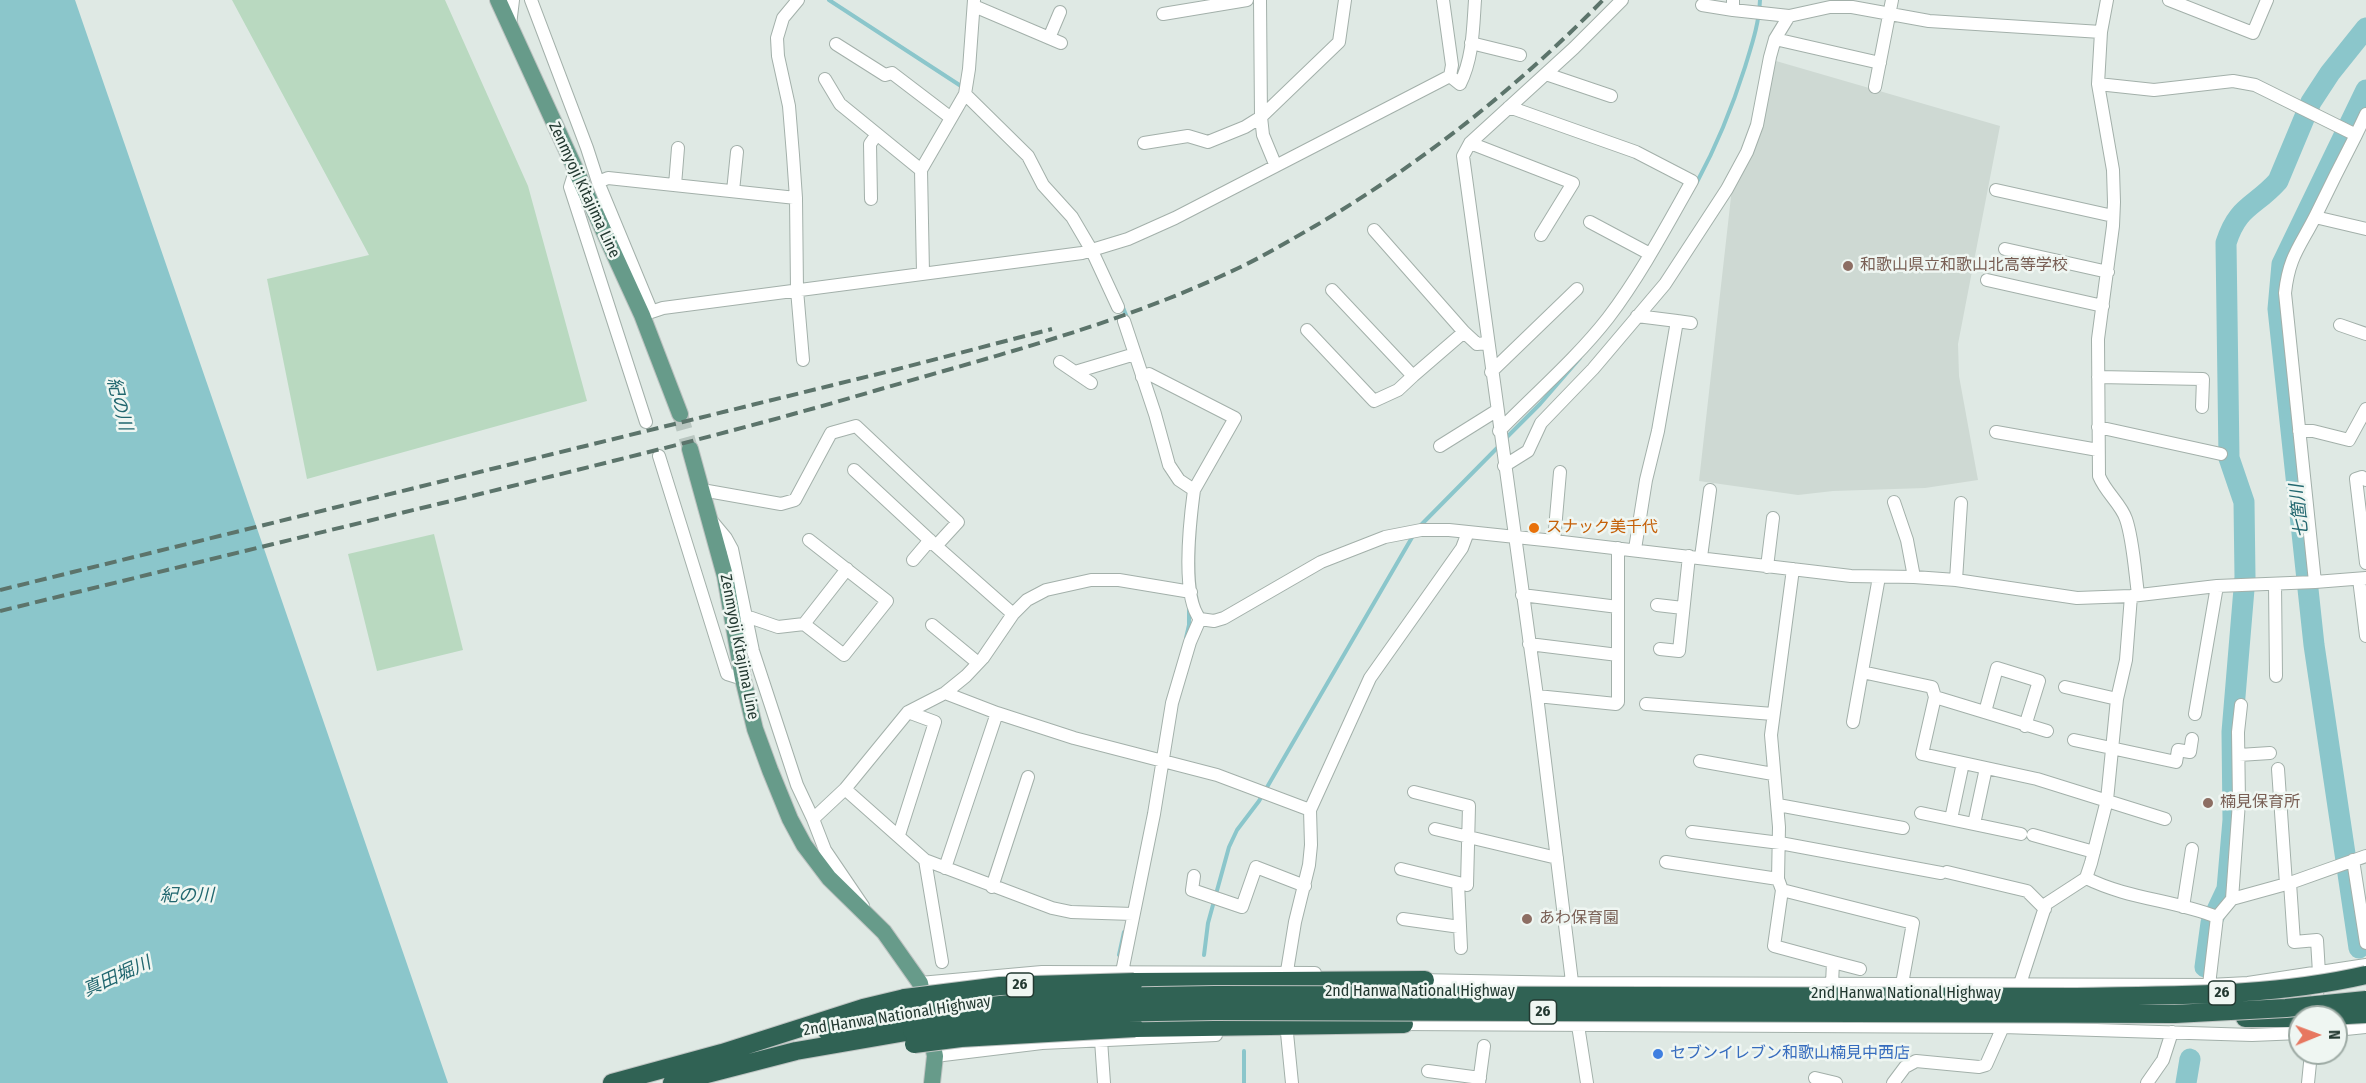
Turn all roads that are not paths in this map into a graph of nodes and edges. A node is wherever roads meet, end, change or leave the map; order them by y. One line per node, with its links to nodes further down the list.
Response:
1 (498, 0): 22 (main road, Zenmyoji Kitajima Line)
2 (513, 0): 22 (street)
3 (531, 0): 49 (street)
4 (798, 0): 53 (street)
5 (1247, 0): 20 (street)
6 (1260, 0): 38 (street)
7 (1344, 0): 38 (street)
8 (1443, 0): 30 (street)
9 (1475, 0): 25 (street)
10 (1622, 0): 29 (street)
11 (1892, 0): 19 (street)
12 (2107, 0): 23 (street)
13 (2169, 0): 14 (street)
14 (2267, 0)
15 (974, 3): 18 (street); 34 (street)
16 (1702, 5): 17 (street)
17 (1733, 5): 21 (street)
18 (1060, 12)
19 (1889, 13): 21 (street); 23 (street); 28 (street)
20 (1163, 14)
21 (1790, 16): 24 (street)
22 (510, 25): 48 (main road, Zenmyoji Kitajima Line)
23 (2101, 32): 32 (street)
24 (1775, 39): 28 (street); 73 (street)
25 (1472, 43): 27 (street); 30 (street)
26 (836, 44): 39 (street)
27 (1520, 55)
28 (1880, 63): 33 (street)
29 (1546, 74): 35 (street); 36 (street)
30 (1450, 76): 46 (street)
31 (825, 79): 41 (street)
32 (2098, 84): 40 (street); 55 (street)
33 (1875, 87)
34 (965, 90): 39 (street); 61 (street)
35 (1611, 96)
36 (1509, 107): 43 (street); 63 (street)
37 (2366, 114): 40 (street)
38 (1261, 117): 42 (street); 46 (street)
39 (951, 118): 47 (street)
40 (2350, 132): 56 (street)
41 (877, 134): 47 (street); 54 (street)
42 (1144, 143)
43 (1470, 143): 60 (street); 81 (street)
44 (678, 148): 50 (street)
45 (737, 152): 52 (street)
46 (1275, 164): 61 (street)
47 (921, 170): 65 (street)
48 (575, 171): 72 (main road, Zenmyoji Kitajima Line); 95 (street)
49 (598, 182): 50 (street); 72 (street)
50 (675, 185): 52 (street)
51 (1996, 190): 55 (street)
52 (733, 191): 53 (street)
53 (796, 198): 68 (street)
54 (871, 199)
55 (2113, 216): 64 (street)
56 (2315, 217): 58 (street); 97 (street)
57 (1590, 222): 63 (street)
58 (2365, 226)
59 (1374, 230): 79 (street)
60 (1541, 235)
61 (1096, 249): 65 (street); 71 (street)
62 (2005, 249): 64 (street)
63 (1650, 254): 99 (street)
64 (2108, 272): 70 (street)
65 (923, 273): 68 (street)
66 (1987, 280): 70 (street)
67 (1577, 289): 86 (street)
68 (797, 290): 72 (street); 83 (street)
69 (1332, 290): 88 (street)
70 (2103, 306): 89 (street)
71 (1118, 307)
72 (647, 313): 94 (main road, Zenmyoji Kitajima Line)
73 (1637, 316): 75 (street); 105 (street)
74 (1124, 321): 82 (street)
75 (1677, 321): 76 (street); 122 (street)
76 (1691, 323)
77 (2340, 325): 80 (street)
78 (1307, 330): 88 (street)
79 (1464, 332): 81 (street); 88 (street)
80 (2366, 334)
81 (1487, 343): 86 (street)
82 (1135, 354): 85 (street); 87 (street)
83 (803, 360)
84 (1060, 362): 85 (street)
85 (1075, 372): 90 (street)
86 (1491, 372): 93 (street)
87 (1146, 376): 110 (street); 110 (street)
88 (1413, 376)
89 (2098, 377): 91 (street); 96 (street)
90 (1091, 383)
91 (2202, 407)
92 (2366, 409): 97 (street)
93 (1496, 411): 99 (street); 100 (street)
94 (680, 414)
95 (646, 422)
96 (2098, 427): 102 (street); 103 (street)
97 (2299, 431): 133 (street)
98 (1996, 432): 102 (street)
99 (1500, 439): 105 (street)
100 (1440, 446)
101 (690, 449): 109 (main road, Zenmyoji Kitajima Line)
102 (2098, 450): 138 (street)
103 (2221, 454)
104 (660, 456): 154 (street)
105 (1504, 466): 117 (street)
106 (854, 470): 120 (street)
107 (1560, 472): 119 (street)
108 (2366, 480): 125 (street)
109 (702, 490): 115 (main road, Zenmyoji Kitajima Line); 120 (street)
110 (1194, 490): 136 (street)
111 (1710, 490): 123 (street)
112 (1894, 502): 130 (street)
113 (1960, 503): 132 (street)
114 (1773, 518): 126 (street)
115 (710, 519): 143 (street); 154 (main road, Zenmyoji Kitajima Line)
116 (1468, 532): 117 (street); 144 (street); 186 (street)
117 (1513, 537): 119 (street); 137 (street)
118 (809, 540): 127 (street)
119 (1554, 541): 121 (street)
120 (933, 543): 124 (street); 142 (street)
121 (1618, 548): 122 (street); 140 (street)
122 (1635, 549): 123 (street)
123 (1695, 557): 126 (street); 141 (street)
124 (913, 560)
125 (2366, 563)
126 (1767, 567): 128 (street)
127 (847, 569): 145 (street); 145 (street)
128 (1793, 569): 129 (street); 165 (street)
129 (1879, 577): 130 (street); 152 (street)
130 (1914, 577): 132 (street)
131 (2362, 578): 133 (street); 147 (street)
132 (1956, 580): 138 (street)
133 (2310, 583): 134 (street)
134 (2275, 584): 135 (street); 153 (street)
135 (2217, 586): 138 (street); 166 (street)
136 (1188, 591): 142 (street); 144 (street)
137 (1522, 595): 140 (street); 148 (street)
138 (2135, 595): 159 (street)
139 (1657, 605): 141 (street)
140 (1618, 607): 150 (street)
141 (1683, 608): 149 (street)
142 (1013, 614): 151 (street)
143 (746, 616): 145 (street); 188 (street)
144 (1200, 619): 175 (street)
145 (804, 624)
146 (932, 624): 151 (street)
147 (2366, 636)
148 (1529, 644): 150 (street); 157 (street)
149 (1660, 649)
150 (1618, 655): 157 (street)
151 (978, 663): 156 (street)
152 (1862, 672): 158 (street); 167 (street)
153 (2276, 676)
154 (743, 679): 217 (main road, Zenmyoji Kitajima Line)
155 (2065, 687): 159 (street)
156 (945, 693): 162 (street); 164 (street)
157 (1537, 696): 201 (street)
158 (1935, 697): 163 (street); 177 (street)
159 (2117, 699): 172 (street)
160 (1646, 704): 165 (street)
161 (2241, 705): 174 (street)
162 (908, 712): 182 (street); 195 (street)
163 (1985, 712): 168 (street); 168 (street)
164 (997, 713): 175 (street); 205 (street)
165 (1773, 714): 180 (street)
166 (2195, 714)
167 (1853, 722)
168 (2025, 726): 169 (street)
169 (2047, 731)
170 (2192, 739): 172 (street)
171 (2074, 740): 172 (street)
172 (2111, 748): 184 (street)
173 (2270, 753): 174 (street)
174 (2239, 754): 214 (street)
175 (1159, 761): 186 (street); 218 (street)
176 (1700, 761): 180 (street)
177 (1963, 763): 178 (street); 189 (street)
178 (1986, 768): 184 (street); 191 (street)
179 (2278, 769): 210 (street)
180 (1773, 774): 185 (street)
181 (1028, 777): 213 (street)
182 (845, 789): 188 (street); 195 (street)
183 (1414, 792): 196 (street)
184 (2107, 800): 190 (street); 199 (street)
185 (1778, 805): 192 (street); 197 (street)
186 (1310, 810): 212 (street)
187 (1921, 813): 189 (street)
188 (813, 819): 217 (street)
189 (1951, 819): 191 (street)
190 (2165, 819)
191 (1974, 824): 199 (street)
192 (1903, 828)
193 (1435, 829): 196 (street)
194 (1692, 832): 197 (street)
195 (898, 835): 202 (street)
196 (1468, 837): 201 (street); 209 (street)
197 (1780, 843): 211 (street); 216 (street)
198 (2192, 849): 215 (street)
199 (2094, 852): 208 (street)
200 (2366, 856): 204 (street)
201 (1557, 858): 234 (street)
202 (925, 860): 205 (street); 224 (street)
203 (1666, 862): 211 (street)
204 (2348, 862): 210 (street); 222 (street)
205 (945, 868): 213 (street)
206 (1401, 869): 209 (street)
207 (1194, 876): 212 (street)
208 (2086, 878): 215 (street); 216 (street)
209 (1458, 883): 221 (street)
210 (2288, 883): 214 (street); 229 (street)
211 (1780, 885): 225 (street); 236 (street)
212 (1305, 886): 228 (street)
213 (992, 887): 218 (street)
214 (2232, 899): 219 (street)
215 (2183, 908): 219 (street)
216 (2045, 909): 237 (street)
217 (867, 912): 233 (main road, Zenmyoji Kitajima Line)
218 (1129, 914): 231 (street)
219 (2214, 915): 238 (street)
220 (1403, 919): 221 (street)
221 (1460, 927): 223 (street)
222 (2366, 943)
223 (1461, 948)
224 (942, 962)
225 (1833, 962): 227 (street); 235 (street)
226 (2366, 965): 229 (street)
227 (1860, 969)
228 (1287, 971): 231 (street); 232 (street)
229 (2319, 974): 238 (street); 242 (street)
230 (2366, 975): 240 (highway, 26, bridge)
231 (1129, 977): 232 (highway, 26); 233 (street); 246 (highway, 26, bridge); 256 (street)
232 (1425, 980): 234 (street)
233 (920, 983): 258 (main road, Zenmyoji Kitajima Line)
234 (1572, 983): 235 (street); 249 (street)
235 (1832, 984): 236 (street)
236 (1902, 984): 237 (street)
237 (2020, 985): 238 (street); 250 (street)
238 (2209, 985)
239 (2366, 990): 240 (highway, 26, bridge)
240 (2076, 997): 246 (highway, 2nd Hanwa National Highway / 26, bridge)
241 (2366, 1000): 247 (highway, 26, bridge)
242 (2315, 1005)
243 (2366, 1014): 244 (highway, bridge)
244 (2348, 1015)
245 (2288, 1018): 247 (highway, 26, bridge)
246 (910, 1022): 247 (highway, 2nd Hanwa National Highway / 26, bridge); 248 (highway, 26, bridge); 253 (highway, 2nd Hanwa National Highway / 26); 253 (highway, 26)
247 (2174, 1023): 250 (street); 255 (street); 272 (street)
248 (1404, 1024): 249 (street); 254 (street)
249 (1577, 1025): 250 (street); 269 (street)
250 (2003, 1027): 271 (street)
251 (2366, 1027): 252 (street)
252 (2348, 1029)
253 (848, 1033): 263 (highway, 26); 264 (highway, 2nd Hanwa National Highway / 26); 265 (highway, 26)
254 (1287, 1033): 256 (street); 268 (street)
255 (2288, 1034)
256 (1101, 1040): 258 (street); 267 (street)
257 (1484, 1046): 262 (street)
258 (935, 1056): 266 (main road, Zenmyoji Kitajima Line)
259 (2310, 1065): 273 (street)
260 (1428, 1071): 262 (street)
261 (1815, 1078): 270 (street)
262 (1479, 1080)
263 (612, 1083)
264 (672, 1083)
265 (706, 1083)
266 (932, 1083)
267 (1104, 1083)
268 (1292, 1083)
269 (1587, 1083)
270 (1836, 1083)
271 (1893, 1083)
272 (2147, 1083)
273 (2308, 1083)

